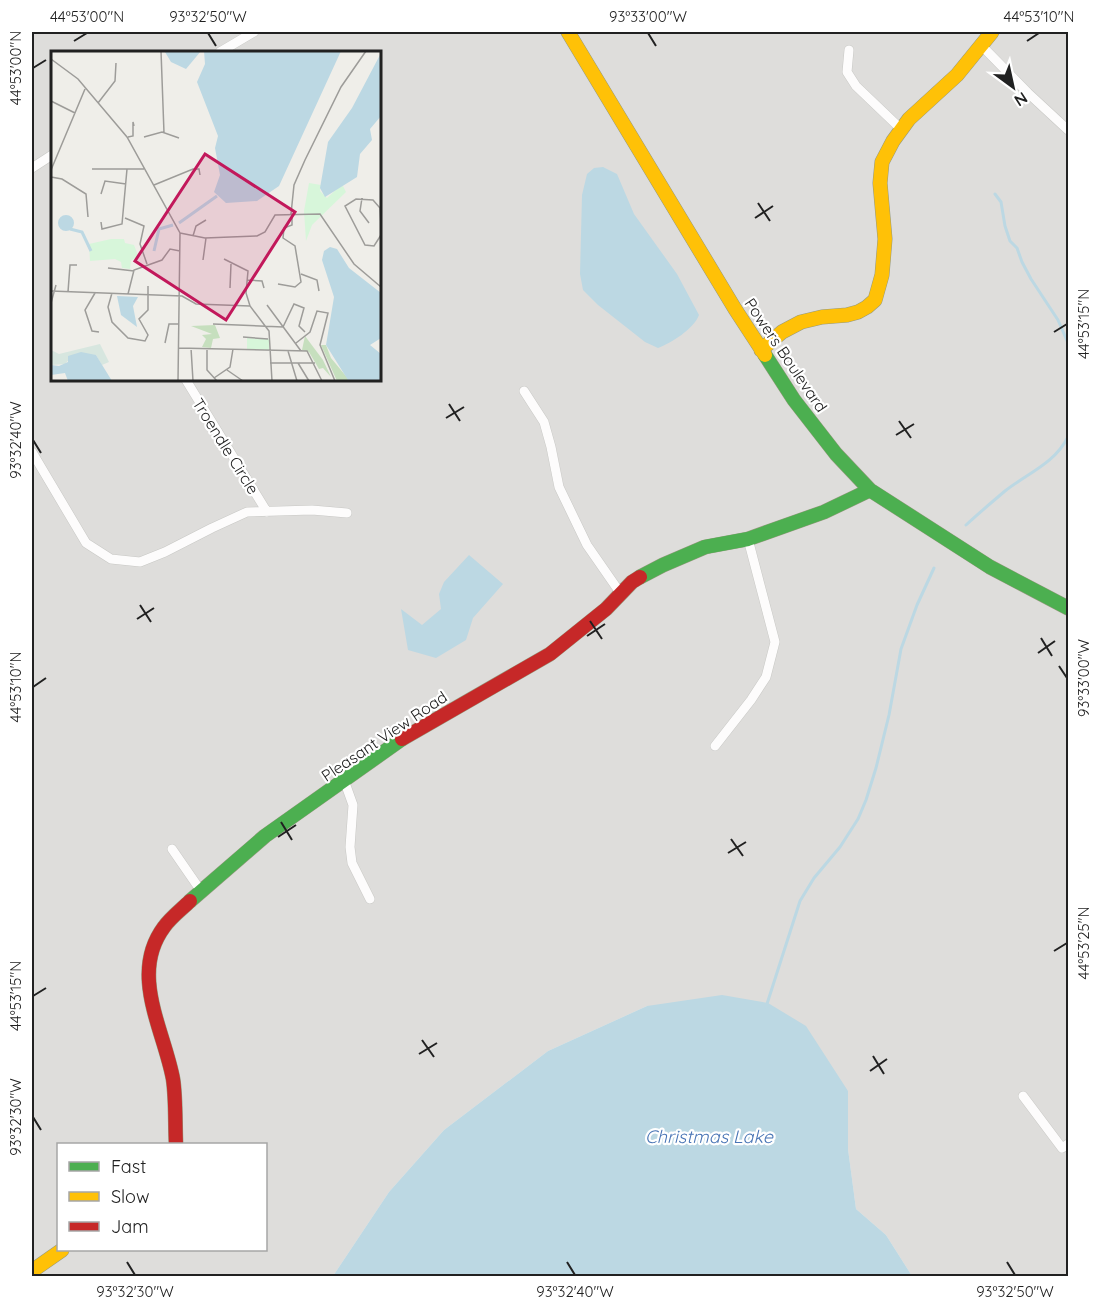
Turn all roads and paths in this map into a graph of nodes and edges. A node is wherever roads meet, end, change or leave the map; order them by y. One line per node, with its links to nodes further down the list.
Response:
1 (254, 32): 6 (street)
2 (568, 32): 11 (street, Powers Boulevard)
3 (993, 32): 4 (street)
4 (981, 45): 7 (street); 8 (street)
5 (849, 50): 7 (street)
6 (222, 51)
7 (901, 129): 11 (street)
8 (1068, 130)
9 (51, 156): 10 (street)
10 (32, 168)
11 (761, 350): 16 (street, Powers Boulevard)
12 (187, 381): 17 (street, Troendle Circle)
13 (524, 391): 20 (street)
14 (32, 452): 15 (street)
15 (35, 469): 17 (street)
16 (870, 490): 19 (street, Pleasant View Road); 21 (street, Powers Boulevard)
17 (267, 512): 18 (street)
18 (347, 513)
19 (748, 539): 20 (street, Pleasant View Road); 22 (street)
20 (621, 594): 23 (street, Pleasant View Road)
21 (1068, 608)
22 (716, 746)
23 (344, 780): 25 (street, Pleasant View Road); 26 (street)
24 (172, 849): 25 (street)
25 (201, 891): 28 (street, Pleasant View Road)
26 (370, 899)
27 (1023, 1096): 29 (street)
28 (176, 1143)
29 (1068, 1144)
30 (61, 1251): 31 (street)
31 (33, 1273)

